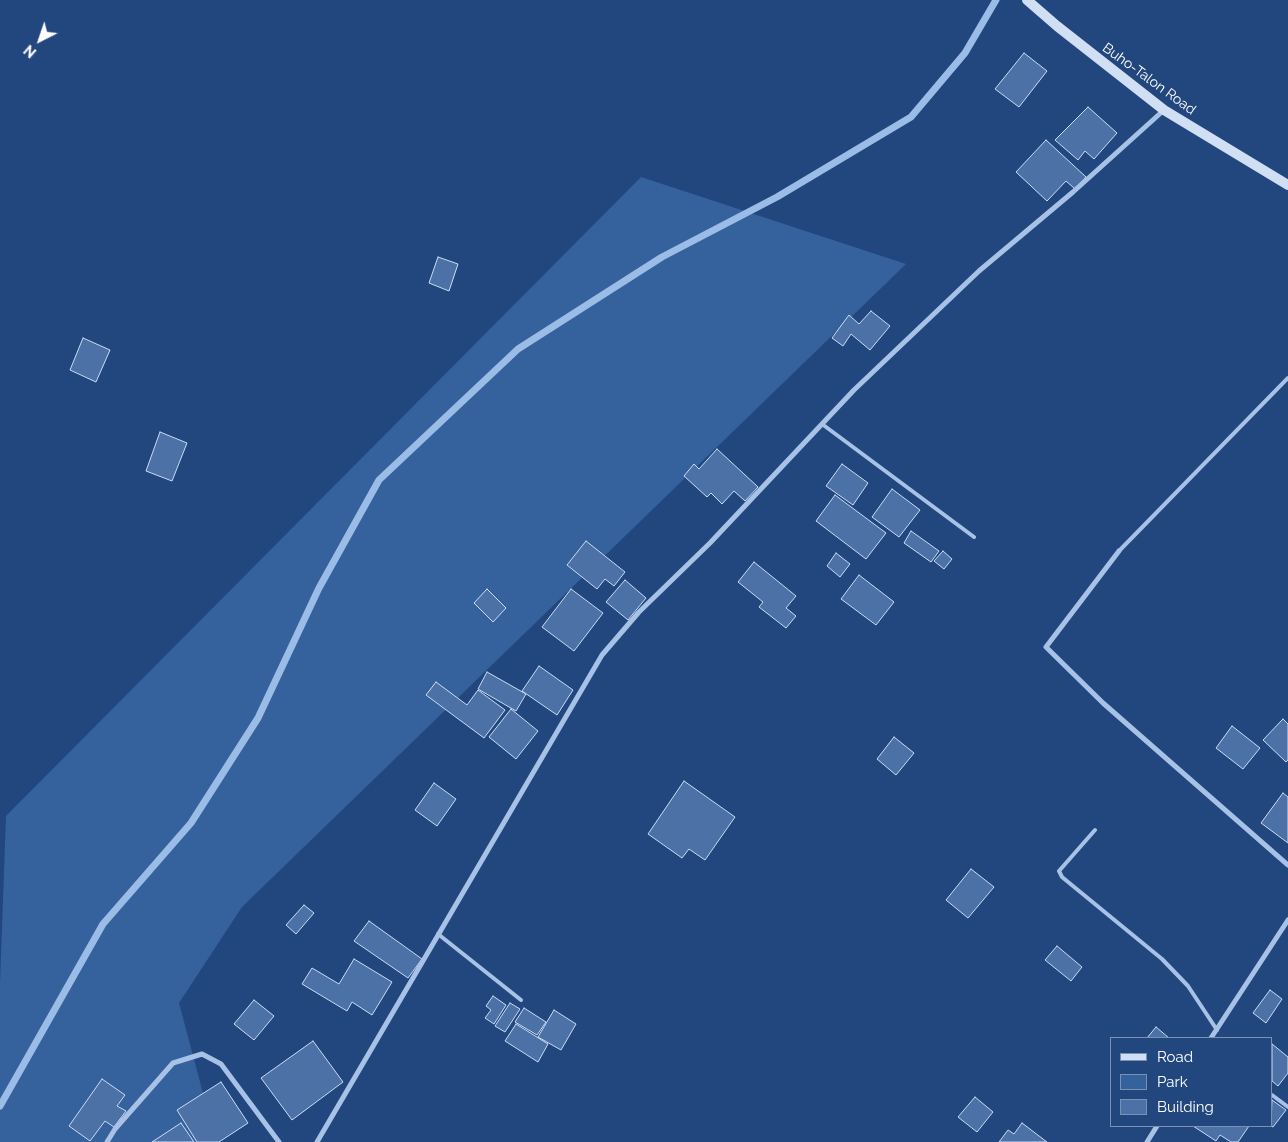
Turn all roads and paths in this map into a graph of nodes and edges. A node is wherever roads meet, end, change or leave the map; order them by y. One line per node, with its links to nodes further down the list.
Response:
1 (1028, 0): 2 (street, Buho-Talon Road)
2 (1164, 110): 3 (street, Buho-Talon Road); 5 (street)
3 (1288, 185)
4 (1288, 378): 7 (lane)
5 (822, 424): 6 (lane); 11 (street)
6 (974, 536)
7 (1119, 551): 9 (street)
8 (1095, 830): 13 (lane)
9 (1288, 865)
10 (1288, 920): 13 (street)
11 (438, 934): 12 (lane); 20 (street)
12 (521, 1000)
13 (1217, 1030): 14 (street)
14 (1212, 1037)
15 (1273, 1096): 16 (lane)
16 (1288, 1107)
17 (1156, 1127): 21 (street)
18 (107, 1142): 19 (street)
19 (279, 1142)
20 (317, 1142)
21 (1147, 1142)

